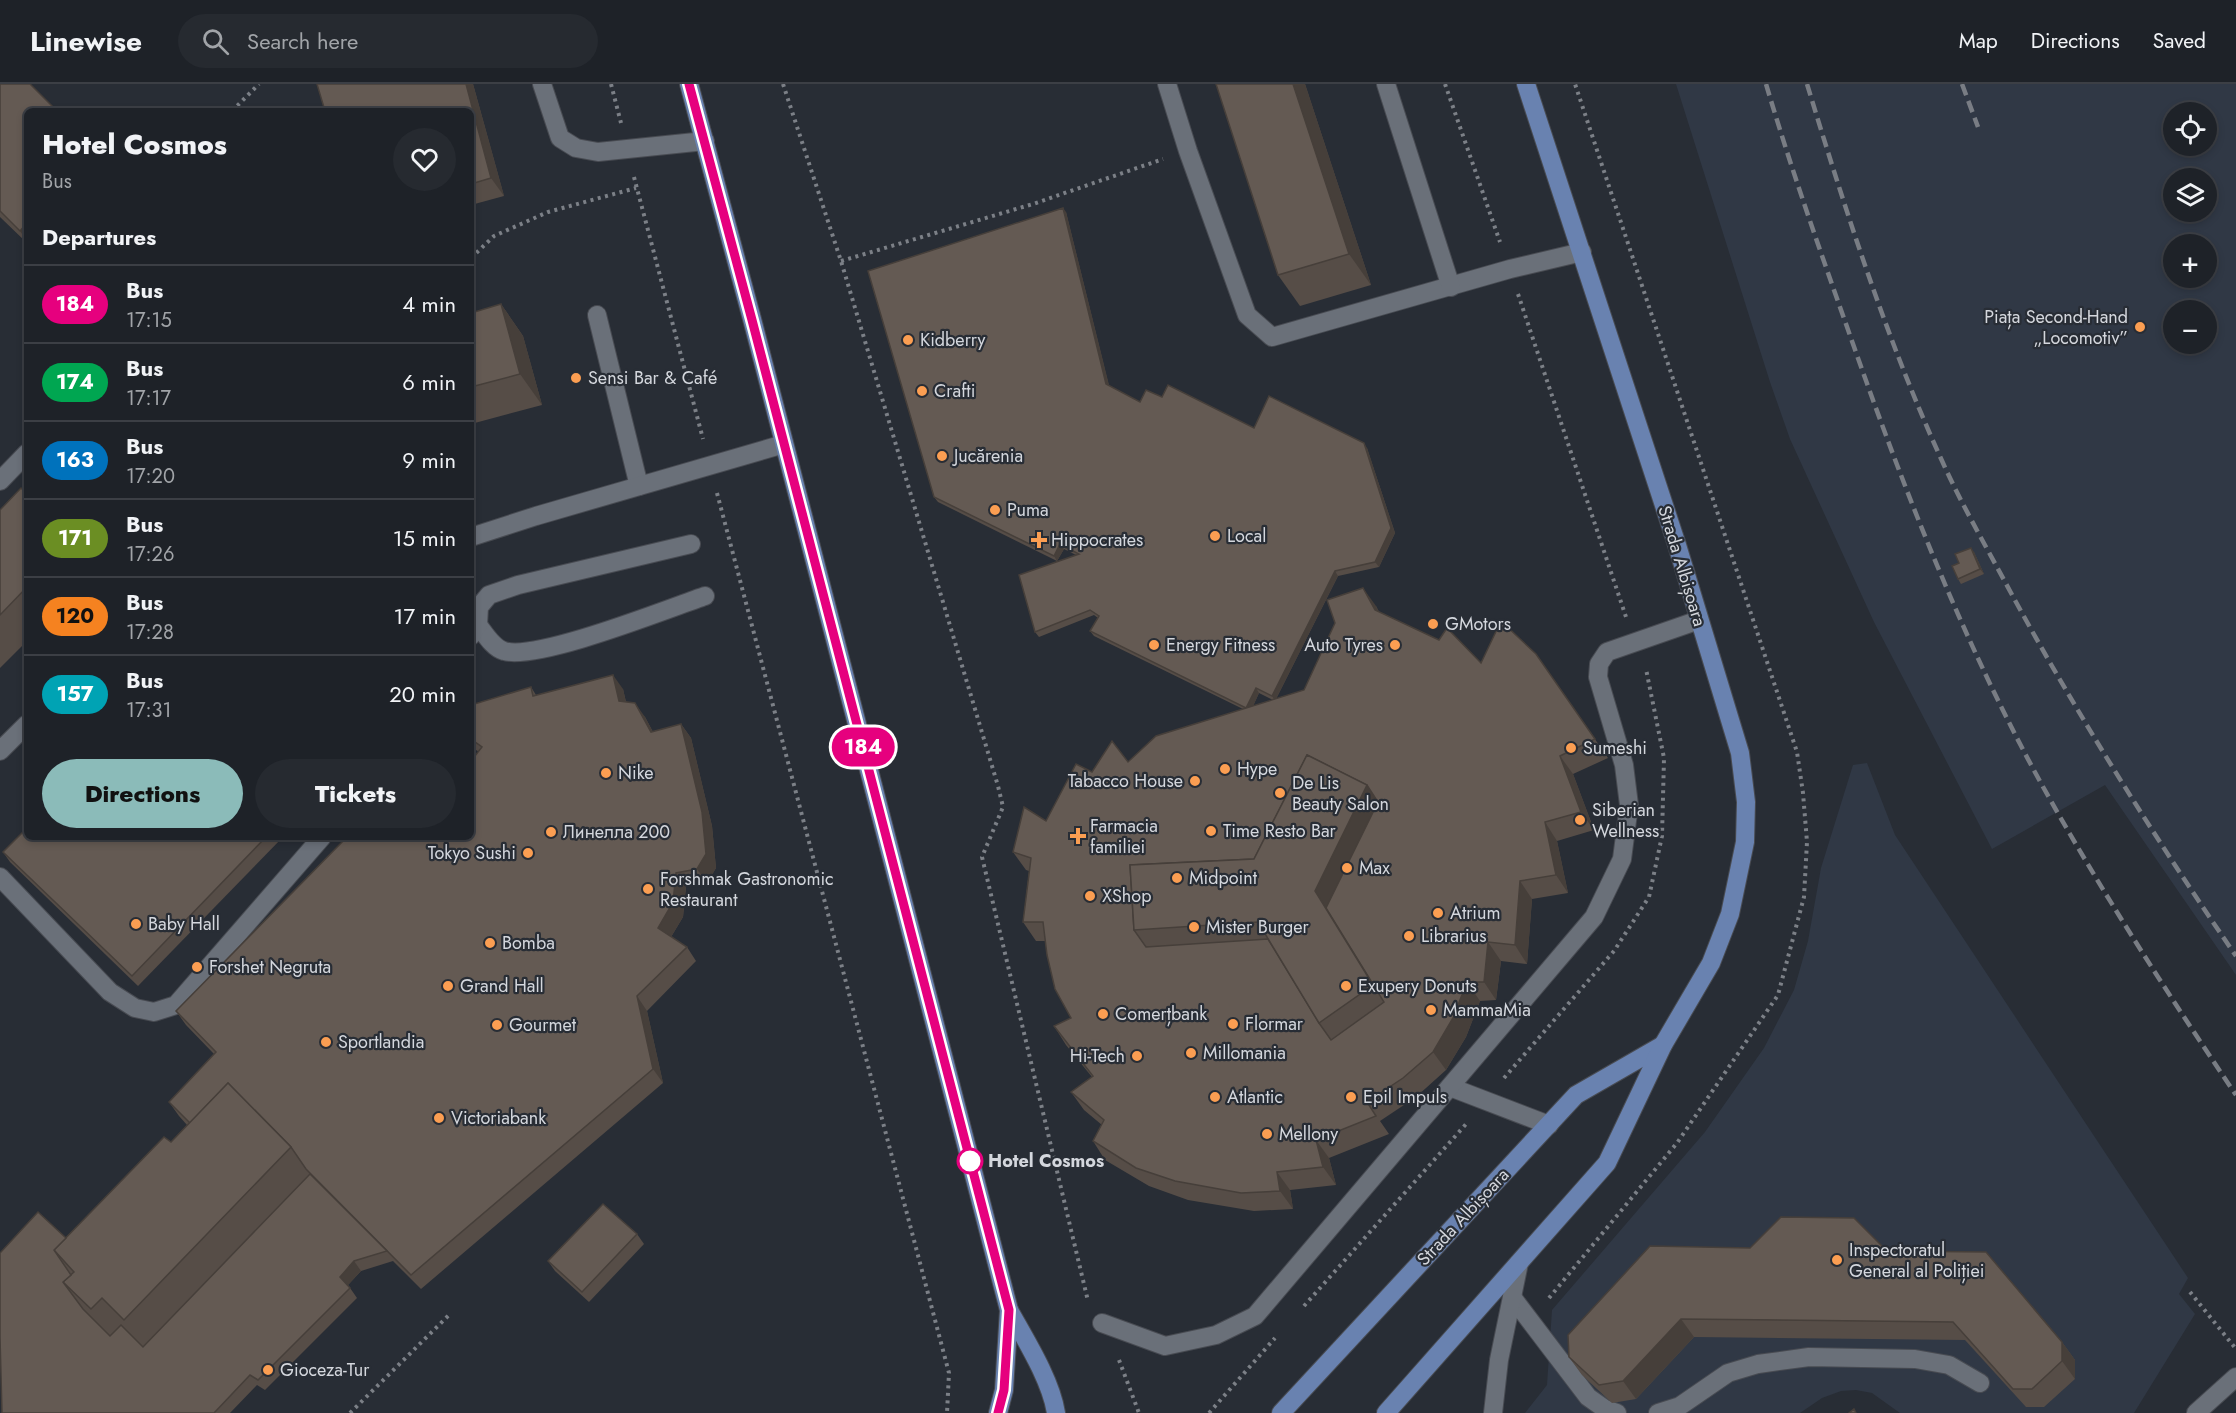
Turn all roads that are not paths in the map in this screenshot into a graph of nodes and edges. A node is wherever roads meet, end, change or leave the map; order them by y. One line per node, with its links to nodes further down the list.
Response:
1 (542, 84): 6 (street)
2 (688, 84): 6 (main road)
3 (1167, 84): 8 (street)
4 (1386, 84): 8 (street)
5 (1526, 84): 7 (main road, Strada Albișoara)
6 (705, 141): 10 (main road)
7 (1582, 252): 8 (street); 17 (main road, Strada Albișoara)
8 (1451, 287)
9 (597, 315): 13 (street)
10 (784, 444): 13 (street); 28 (main road)
11 (24, 456): 12 (street)
12 (0, 481)
13 (639, 486): 14 (street)
14 (474, 536)
15 (692, 544): 18 (street)
16 (705, 596): 18 (street)
17 (1699, 620): 23 (main road, Strada Albișoara); 24 (street)
18 (475, 631)
19 (24, 727): 20 (street)
20 (0, 751)
21 (319, 840): 22 (street)
22 (0, 877)
23 (1663, 1045): 25 (main road, Strada Albișoara); 26 (main road, Strada Albișoara)
24 (1450, 1087): 25 (street); 29 (street)
25 (1549, 1125): 34 (main road, Strada Albișoara)
26 (1519, 1263): 27 (street); 35 (main road, Strada Albișoara)
27 (1512, 1297): 36 (street); 37 (street)
28 (1009, 1310): 32 (main road); 33 (main road)
29 (1102, 1323)
30 (2236, 1377): 39 (street)
31 (1980, 1383): 38 (street)
32 (1058, 1410)
33 (998, 1413)
34 (1281, 1413)
35 (1386, 1413)
36 (1493, 1413)
37 (1617, 1413)
38 (1658, 1413)
39 (2196, 1413)

